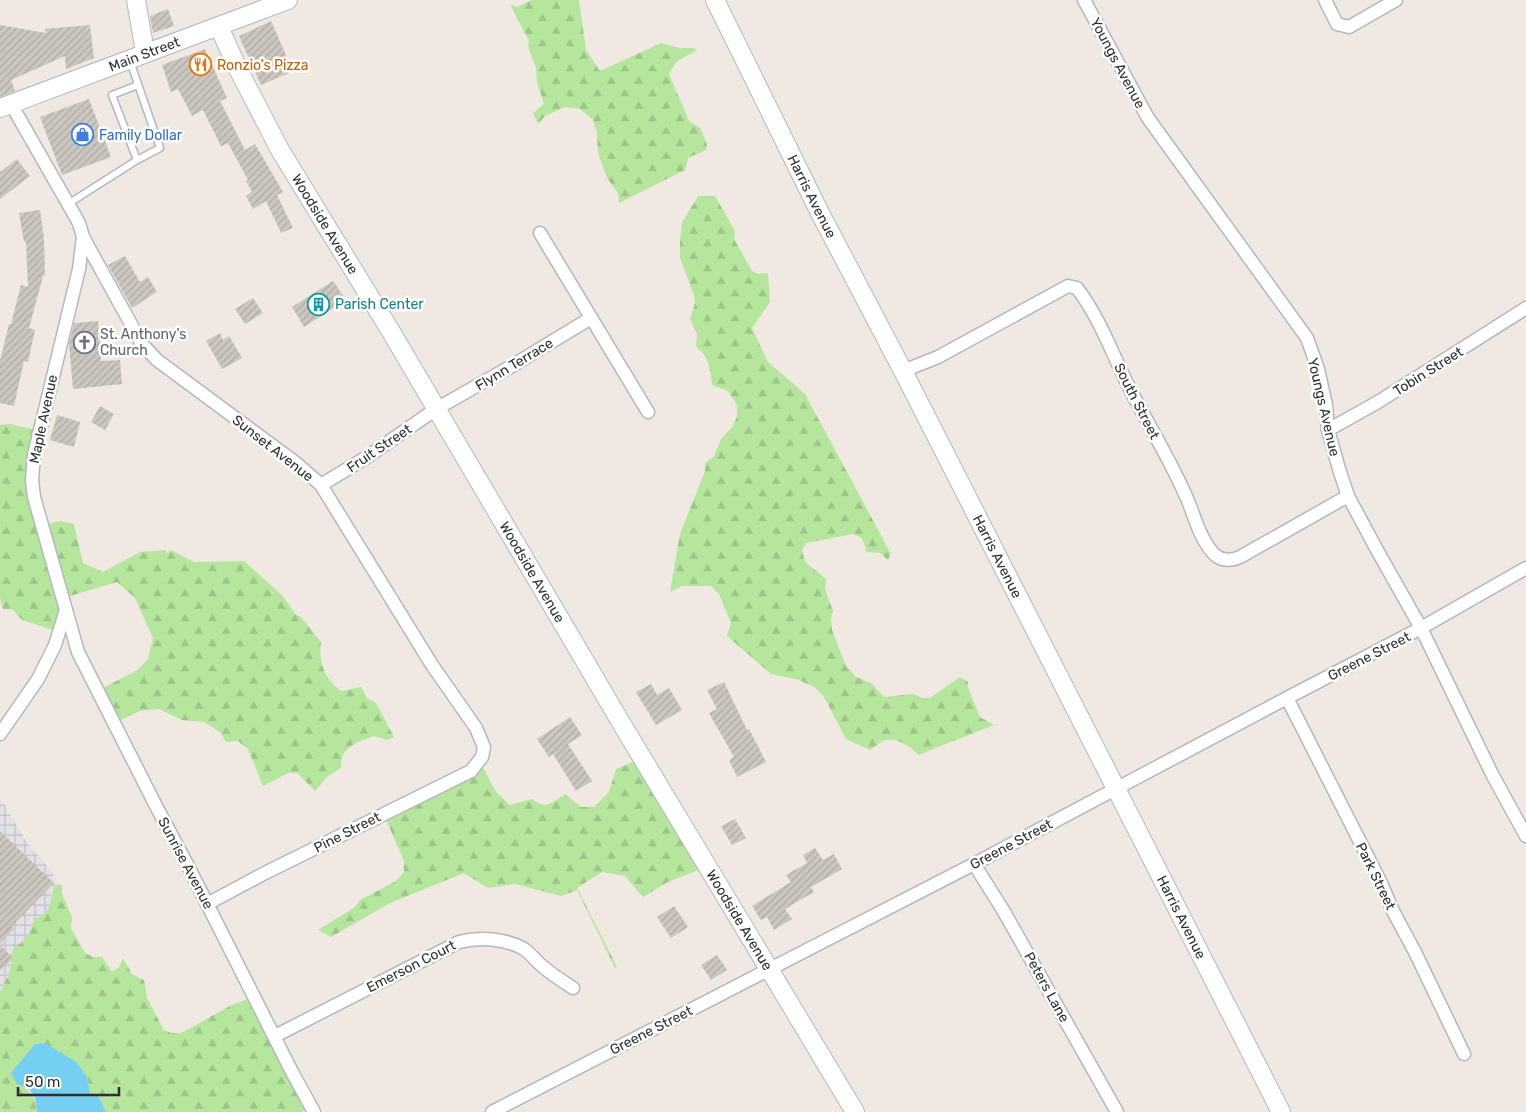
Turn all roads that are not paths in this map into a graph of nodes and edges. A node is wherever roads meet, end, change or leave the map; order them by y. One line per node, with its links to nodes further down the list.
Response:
1 (136, 0): 8 (street)
2 (288, 0): 7 (street, Main Street)
3 (715, 0): 17 (street, Harris Avenue)
4 (1084, 0): 20 (street, Youngs Avenue)
5 (1325, 0): 6 (street)
6 (1396, 0)
7 (219, 27): 8 (street, Main Street); 18 (street, Woodside Avenue)
8 (137, 56): 9 (lane); 10 (street, Main Street)
9 (138, 85): 11 (lane); 11 (lane)
10 (6, 106): 12 (street, Maple Avenue)
11 (137, 160): 12 (lane)
12 (68, 204): 14 (street, Maple Avenue)
13 (540, 233): 16 (street)
14 (82, 237): 21 (street, Sunset Avenue); 24 (street, Maple Avenue)
15 (1526, 308): 20 (street, Tobin Street)
16 (591, 318): 18 (street, Flynn Terrace); 19 (street)
17 (903, 371): 22 (street, South Street); 29 (street, Harris Avenue)
18 (436, 409): 21 (street, Fruit Street); 33 (street, Woodside Avenue)
19 (648, 412)
20 (1328, 430): 22 (street, Youngs Avenue)
21 (321, 485): 28 (street, Sunset Avenue)
22 (1348, 496): 25 (street, Youngs Avenue)
23 (1526, 568): 25 (street, Greene Street)
24 (66, 610): 27 (street); 32 (street, Sunrise Avenue)
25 (1422, 628): 26 (street, Greene Street); 30 (street, Youngs Avenue)
26 (1287, 698): 29 (street, Greene Street); 36 (street, Park Street)
27 (0, 734)
28 (482, 757): 32 (street, Pine Street)
29 (1116, 789): 31 (street, Greene Street); 41 (street, Harris Avenue)
30 (1526, 836)
31 (974, 864): 33 (street, Greene Street); 40 (street, Peters Lane)
32 (207, 904): 35 (street, Sunrise Avenue)
33 (769, 968): 37 (street, Greene Street); 39 (street, Woodside Avenue)
34 (573, 988): 35 (street, Emerson Court)
35 (275, 1036): 38 (street, Sunrise Avenue)
36 (1464, 1054)
37 (494, 1111)
38 (314, 1112)
39 (855, 1112)
40 (1117, 1112)
41 (1281, 1112)

